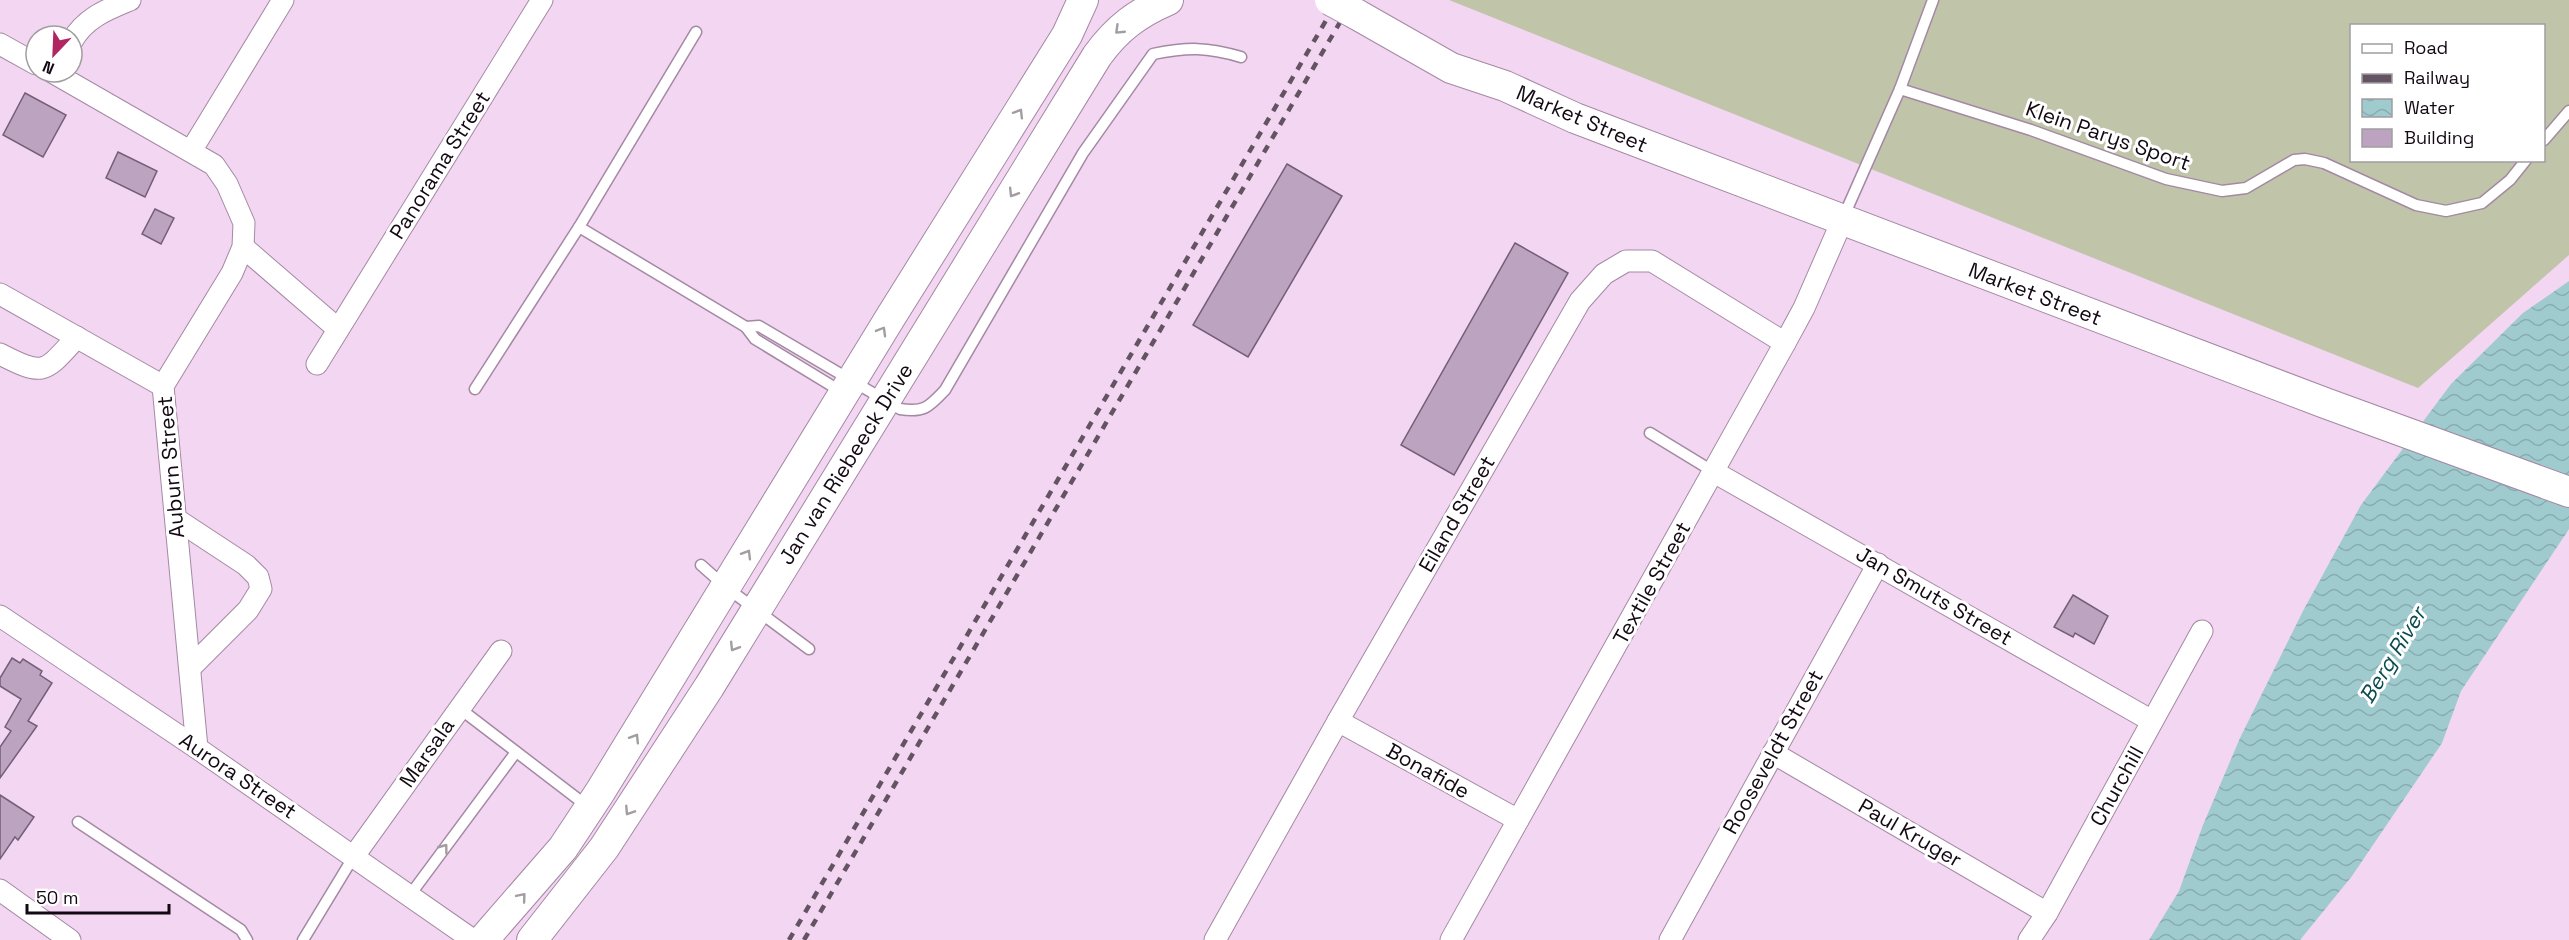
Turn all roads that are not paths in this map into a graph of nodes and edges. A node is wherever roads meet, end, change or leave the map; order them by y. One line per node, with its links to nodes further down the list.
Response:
1 (130, 0): 9 (street)
2 (284, 0): 18 (street)
3 (542, 0): 24 (street, Panorama Street)
4 (1083, 0): 30 (main road, Jan van Riebeeck Drive, one-way to 4)
5 (1168, 0): 32 (main road, Jan van Riebeeck Drive, one-way to 32)
6 (1330, 0): 8 (main road, Market Street, bridge)
7 (1934, 0): 15 (lane)
8 (1362, 5): 20 (main road, Market Street)
9 (84, 24)
10 (696, 32): 21 (lane)
11 (0, 44): 12 (street)
12 (24, 57)
13 (1241, 57): 32 (lane)
14 (74, 84): 18 (street, Auburn Street)
15 (1900, 89): 19 (lane, Klein Parys Sport); 20 (lane)
16 (2569, 111): 17 (lane)
17 (2545, 139)
18 (191, 151): 22 (street, Auburn Street)
19 (2524, 162)
20 (1842, 221): 26 (street, Textile Street); 35 (main road, Market Street)
21 (579, 227): 30 (lane); 31 (lane)
22 (243, 247): 24 (street); 29 (street, Auburn Street)
23 (0, 294): 25 (street)
24 (338, 329): 28 (street, Panorama Street)
25 (77, 337): 27 (street); 29 (street)
26 (1785, 343): 34 (street, Textile Street); 47 (street, Eiland Street)
27 (0, 354)
28 (317, 364)
29 (163, 386): 36 (street, Auburn Street)
30 (849, 388): 32 (lane); 39 (main road, Jan van Riebeeck Drive, one-way to 30)
31 (474, 389)
32 (885, 400): 40 (main road, Jan van Riebeeck Drive)
33 (1650, 433): 34 (lane)
34 (1714, 472): 37 (street, Jan Smuts Street); 53 (street, Textile Street)
35 (2569, 492)
36 (176, 519): 45 (street, Auburn Street); 45 (street)
37 (1878, 564): 48 (street, Jan Smuts Street); 51 (street, Rooseveldt Street)
38 (701, 565): 39 (lane)
39 (727, 588): 40 (lane); 52 (main road, Jan van Riebeeck Drive, one-way to 39)
40 (757, 610): 43 (lane); 64 (main road, Jan van Riebeeck Drive, one-way to 64)
41 (0, 616): 49 (street, Aurora Street)
42 (2202, 632): 48 (street, Churchill)
43 (809, 649)
44 (501, 651): 46 (street, Marsala)
45 (190, 668): 49 (street, Auburn Street)
46 (459, 708): 50 (lane); 55 (street, Marsala)
47 (1338, 721): 53 (street, Bonafide); 65 (street, Eiland Street)
48 (2152, 721): 58 (street, Churchill)
49 (197, 748): 55 (street, Aurora Street)
50 (516, 752): 52 (lane); 57 (lane, one-way to 50)
51 (1773, 753): 58 (street, Paul Kruger); 67 (street, Rooseveldt Street)
52 (589, 808): 63 (main road, Jan van Riebeeck Drive, one-way to 52)
53 (1518, 820): 66 (street, Textile Street)
54 (78, 822): 60 (lane)
55 (354, 856): 57 (street, Aurora Street); 61 (lane)
56 (0, 890): 59 (street)
57 (410, 895): 62 (street, Aurora Street)
58 (2047, 913): 68 (street, Churchill)
59 (70, 940)
60 (247, 940)
61 (303, 940)
62 (473, 940)
63 (483, 940)
64 (532, 940)
65 (1215, 940)
66 (1451, 940)
67 (1670, 940)
68 (2029, 940)

